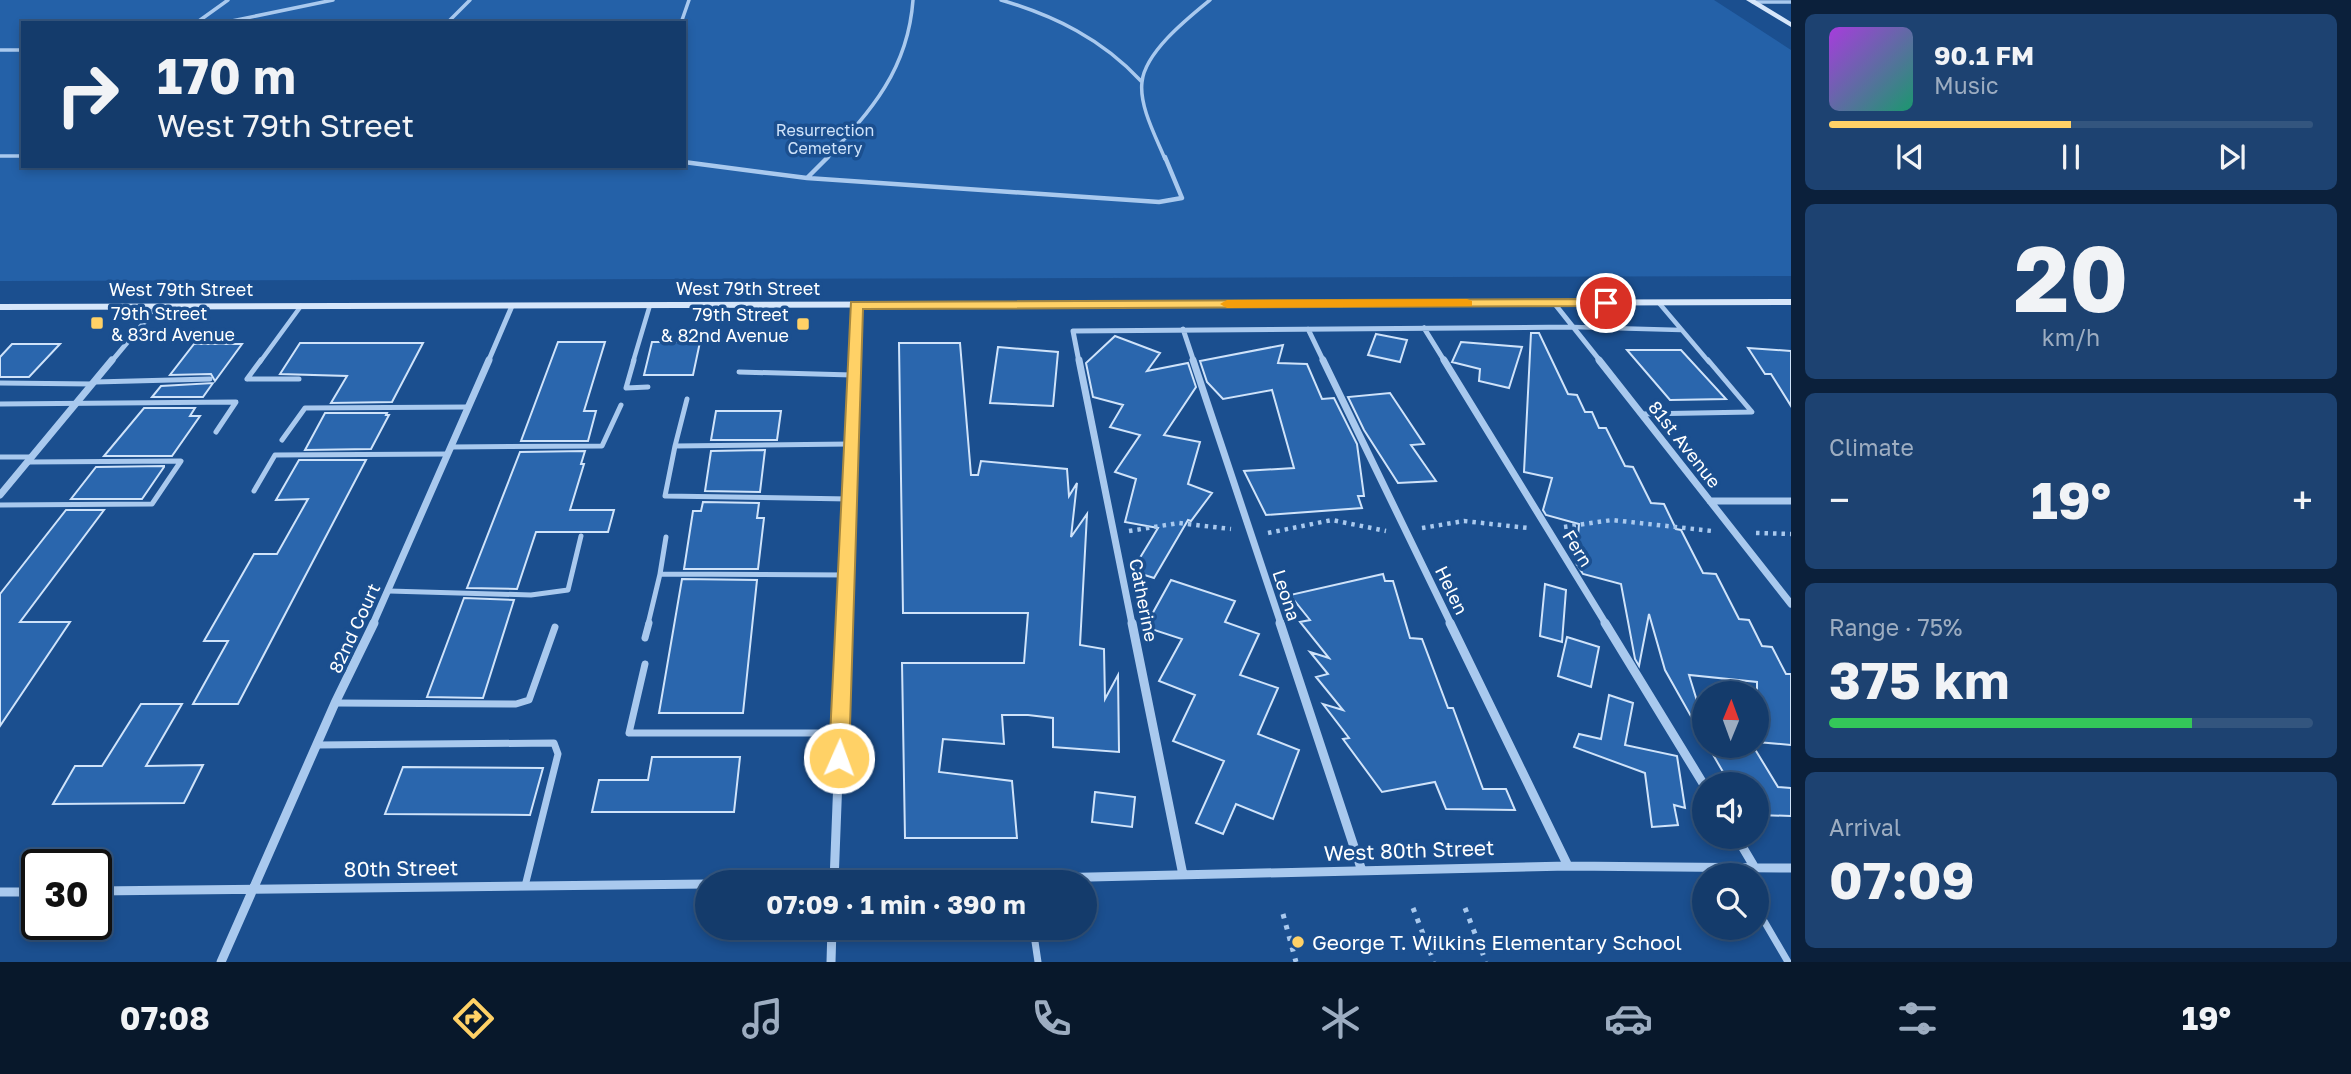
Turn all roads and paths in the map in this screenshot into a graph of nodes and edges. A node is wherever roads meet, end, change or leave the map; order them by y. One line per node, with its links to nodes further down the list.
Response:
1 (228, 0): 10 (lane)
2 (333, 0): 11 (lane)
3 (470, 0): 12 (lane)
4 (689, 0): 13 (lane)
5 (913, 0): 21 (lane)
6 (1001, 0): 17 (lane)
7 (1210, 0): 17 (lane)
8 (1751, 1): 9 (lane); 14 (main road)
9 (1791, 2)
10 (199, 21)
11 (232, 21)
12 (449, 21)
13 (682, 21)
14 (1791, 25)
15 (0, 50): 16 (lane)
16 (21, 50)
17 (1142, 80): 21 (lane)
18 (0, 156): 19 (lane)
19 (21, 156)
20 (686, 162): 21 (lane)
21 (807, 178)
22 (1791, 302): 24 (main road, West 79th Street)
23 (1553, 303): 24 (main road, West 79th Street); 25 (main road, West 79th Street); 31 (street, 81st Avenue)
24 (1659, 303): 35 (lane)
25 (856, 305): 28 (main road, West 79th Street); 37 (street)
26 (301, 306): 27 (main road, West 79th Street); 30 (main road, West 79th Street); 39 (lane)
27 (512, 306): 28 (main road, West 79th Street); 47 (street, 82nd Court)
28 (650, 306): 42 (lane)
29 (0, 307): 30 (main road, West 79th Street)
30 (157, 307): 41 (street)
31 (1573, 327): 33 (street); 35 (lane); 48 (street, 81st Avenue)
32 (1308, 328): 33 (street); 34 (street); 64 (street, Helen)
33 (1424, 328): 62 (street, Fern)
34 (1183, 329): 63 (street, Leona); 66 (street, Catherine)
35 (1682, 330): 48 (lane)
36 (739, 372): 37 (lane)
37 (852, 375): 51 (street)
38 (210, 379): 41 (lane)
39 (299, 379)
40 (0, 383): 41 (lane)
41 (94, 383): 45 (street)
42 (648, 387)
43 (687, 400): 52 (lane)
44 (0, 404): 45 (lane)
45 (75, 405): 49 (lane); 55 (street)
46 (621, 405): 53 (lane)
47 (468, 407): 50 (lane); 53 (street, 82nd Court)
48 (1641, 414): 59 (street, 81st Avenue)
49 (216, 432)
50 (282, 440)
51 (850, 444): 52 (lane); 58 (street)
52 (676, 446): 58 (lane)
53 (450, 450): 56 (lane); 72 (street, 82nd Court)
54 (0, 457): 55 (lane)
55 (30, 459): 57 (street); 61 (lane)
56 (254, 491)
57 (0, 495)
58 (849, 499): 71 (street)
59 (1710, 501): 60 (street); 65 (street, 81st Avenue)
60 (1791, 501)
61 (0, 505)
62 (1548, 529): 64 (path); 65 (path); 80 (street, Fern)
63 (1250, 531): 64 (path); 66 (path); 85 (street, Leona)
64 (1406, 531): 81 (street, Helen)
65 (1734, 532): 67 (path); 73 (street, 81st Avenue)
66 (1114, 533): 87 (street, Catherine)
67 (1791, 534)
68 (581, 536): 72 (lane)
69 (666, 537): 70 (lane)
70 (660, 574): 71 (lane); 75 (lane)
71 (847, 575): 78 (street)
72 (389, 591): 77 (street, 82nd Court)
73 (1791, 604)
74 (555, 627): 77 (lane)
75 (645, 638)
76 (645, 664): 78 (lane)
77 (335, 703): 79 (street, 82nd Court)
78 (840, 733): 84 (street)
79 (317, 745): 90 (lane); 91 (street, 82nd Court)
80 (1696, 772)
81 (1568, 866): 85 (street, West 80th Street); 86 (street, West 80th Street)
82 (1769, 868): 83 (street, West 80th Street)
83 (1791, 868)
84 (834, 870)
85 (1362, 870): 87 (street, West 80th Street)
86 (1692, 870)
87 (1183, 875): 88 (street, West 80th Street)
88 (1097, 878)
89 (695, 884): 90 (street, 80th Street)
90 (526, 886): 91 (street, 80th Street)
91 (252, 889): 92 (street, 80th Street); 101 (street, 82nd Court)
92 (112, 891)
93 (0, 892): 94 (street)
94 (21, 892)
95 (1413, 908): 105 (path)
96 (1465, 908): 106 (path)
97 (1283, 914): 104 (path)
98 (1769, 930): 107 (lane)
99 (832, 940): 102 (street)
100 (1035, 940): 103 (lane)
101 (221, 962)
102 (831, 962)
103 (1038, 962)
104 (1296, 962)
105 (1434, 962)
106 (1486, 962)
107 (1788, 962)

